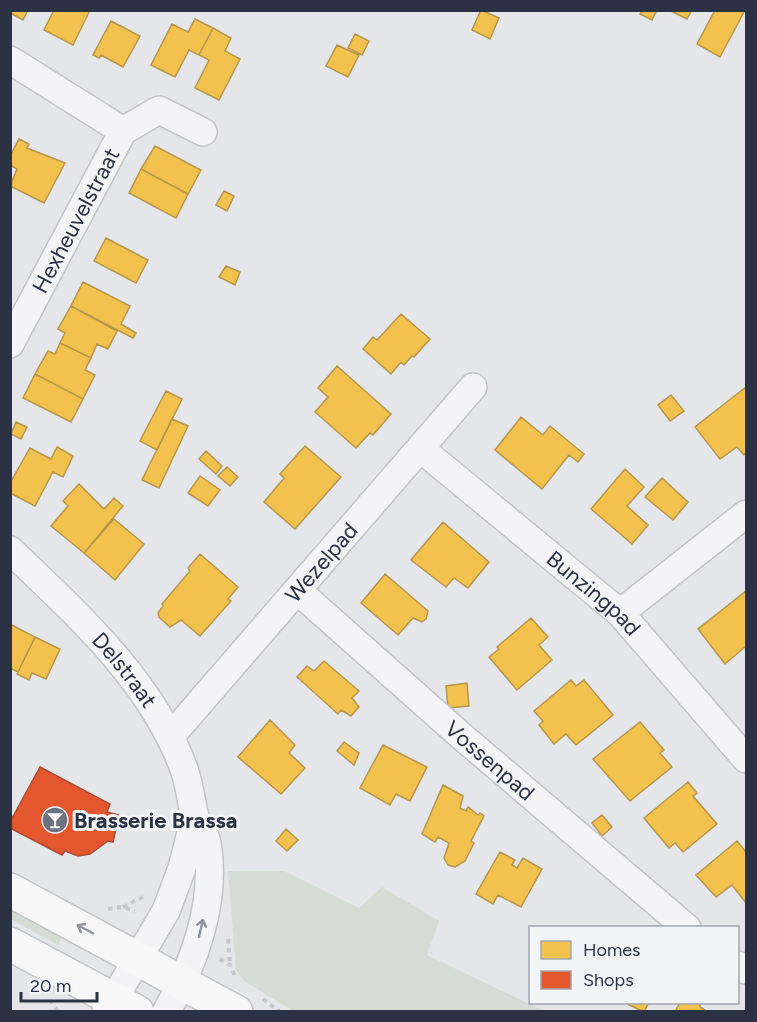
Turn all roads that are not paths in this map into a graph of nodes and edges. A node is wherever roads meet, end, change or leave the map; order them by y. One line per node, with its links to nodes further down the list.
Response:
1 (10, 60): 2 (street, Hexheuvelstraat)
2 (123, 131): 3 (street, Hexheuvelstraat); 4 (street, Hexheuvelstraat)
3 (203, 132)
4 (10, 344)
5 (473, 387): 6 (street, Wezelpad)
6 (421, 449): 9 (street, Wezelpad); 10 (street, Bunzingpad)
7 (747, 514): 10 (street)
8 (10, 550): 11 (street, Delstraat)
9 (298, 591): 11 (street, Wezelpad); 15 (street, Vossenpad)
10 (620, 613): 12 (street, Bunzingpad)
11 (170, 737): 13 (street, Delstraat)
12 (747, 759)
13 (195, 818): 17 (street, Delstraat); 18 (street, Delstraat, one-way to 13)
14 (10, 890): 17 (main road, one-way to 14)
15 (686, 926)
16 (10, 944): 19 (main road)
17 (136, 957): 18 (main road); 19 (street, Delstraat)
18 (183, 983): 20 (street, Delstraat); 21 (main road)
19 (118, 1007)
20 (166, 1011)
21 (236, 1011)

